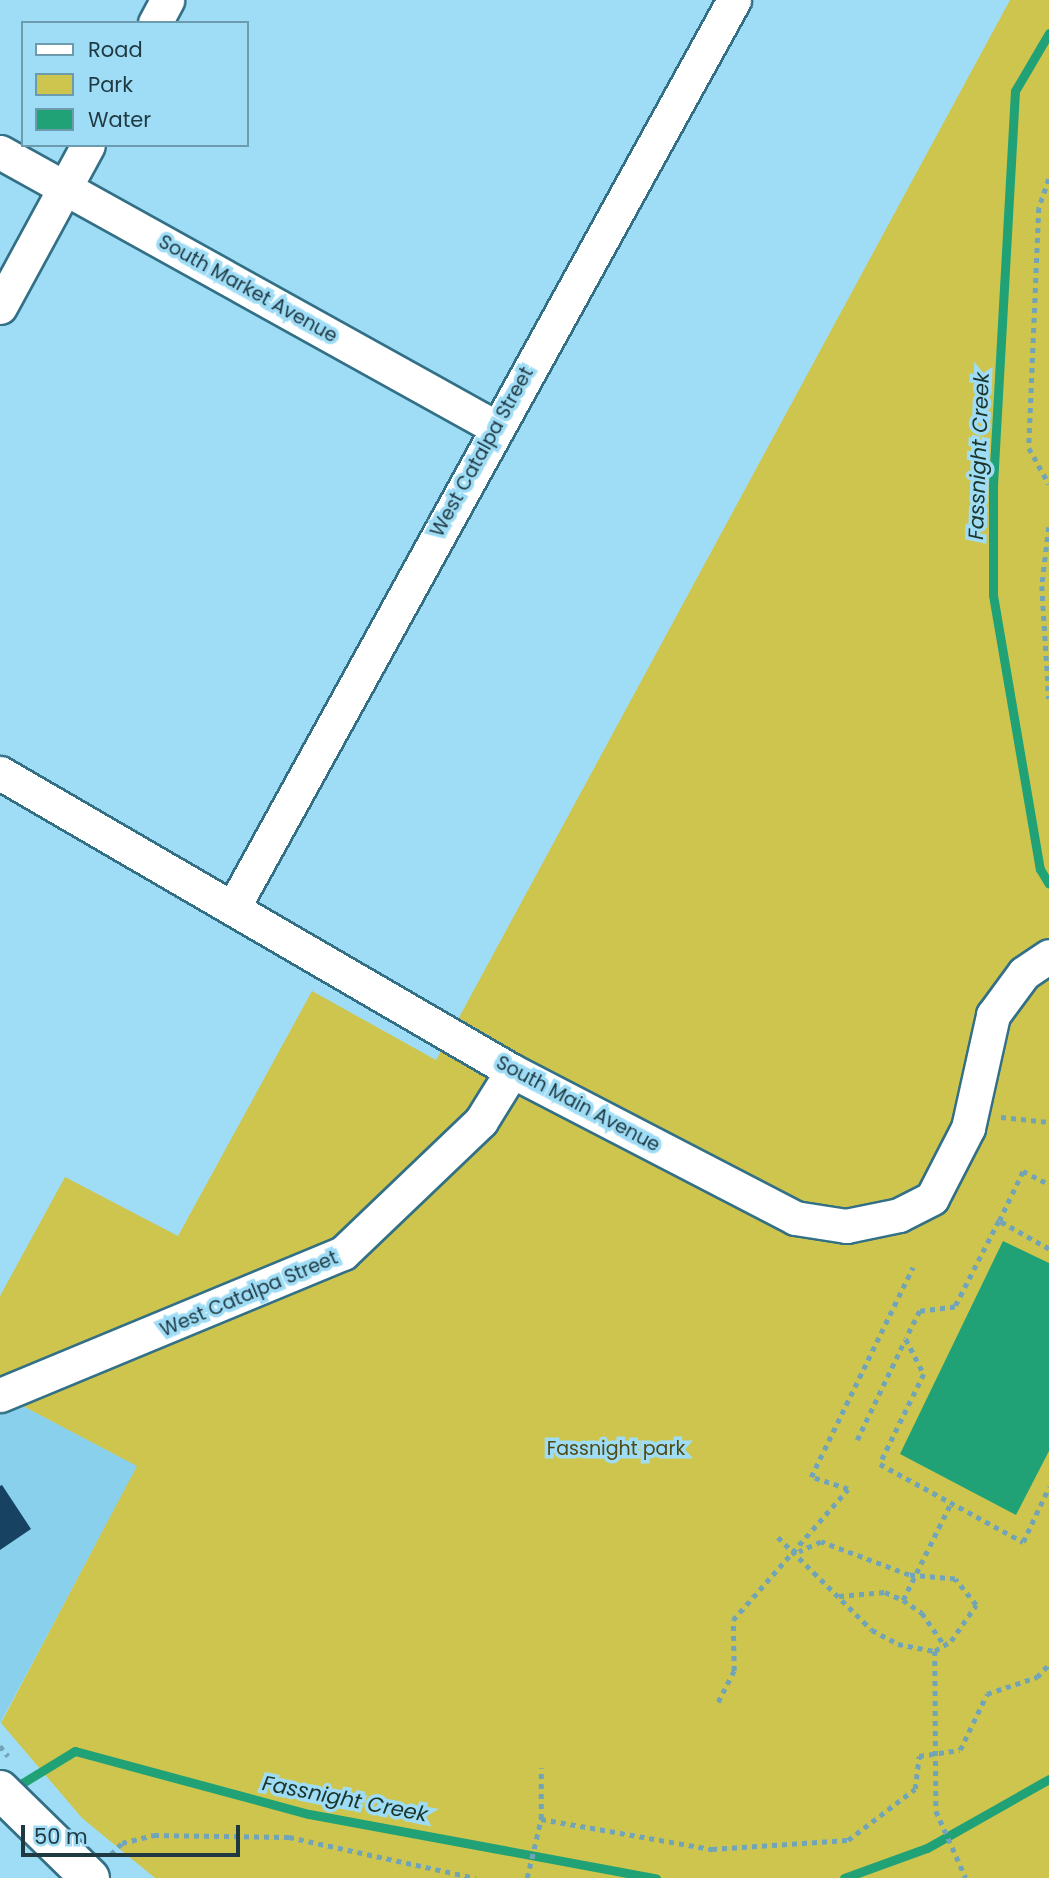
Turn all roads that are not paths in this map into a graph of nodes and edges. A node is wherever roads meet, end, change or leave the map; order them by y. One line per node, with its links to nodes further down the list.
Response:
1 (167, 0): 3 (street)
2 (734, 0): 8 (street, West Catalpa Street)
3 (156, 21)
4 (87, 147): 6 (street)
5 (0, 152): 6 (street, South Market Avenue)
6 (65, 188): 7 (street); 8 (street, South Market Avenue)
7 (0, 307)
8 (495, 427): 10 (street, West Catalpa Street)
9 (0, 773): 10 (street, South Main Avenue)
10 (234, 906): 12 (street, South Main Avenue)
11 (1036, 965): 12 (street, South Main Avenue)
12 (512, 1071): 13 (street, West Catalpa Street)
13 (0, 1395)
14 (4, 1773): 15 (main road, bridge)
15 (98, 1869)

